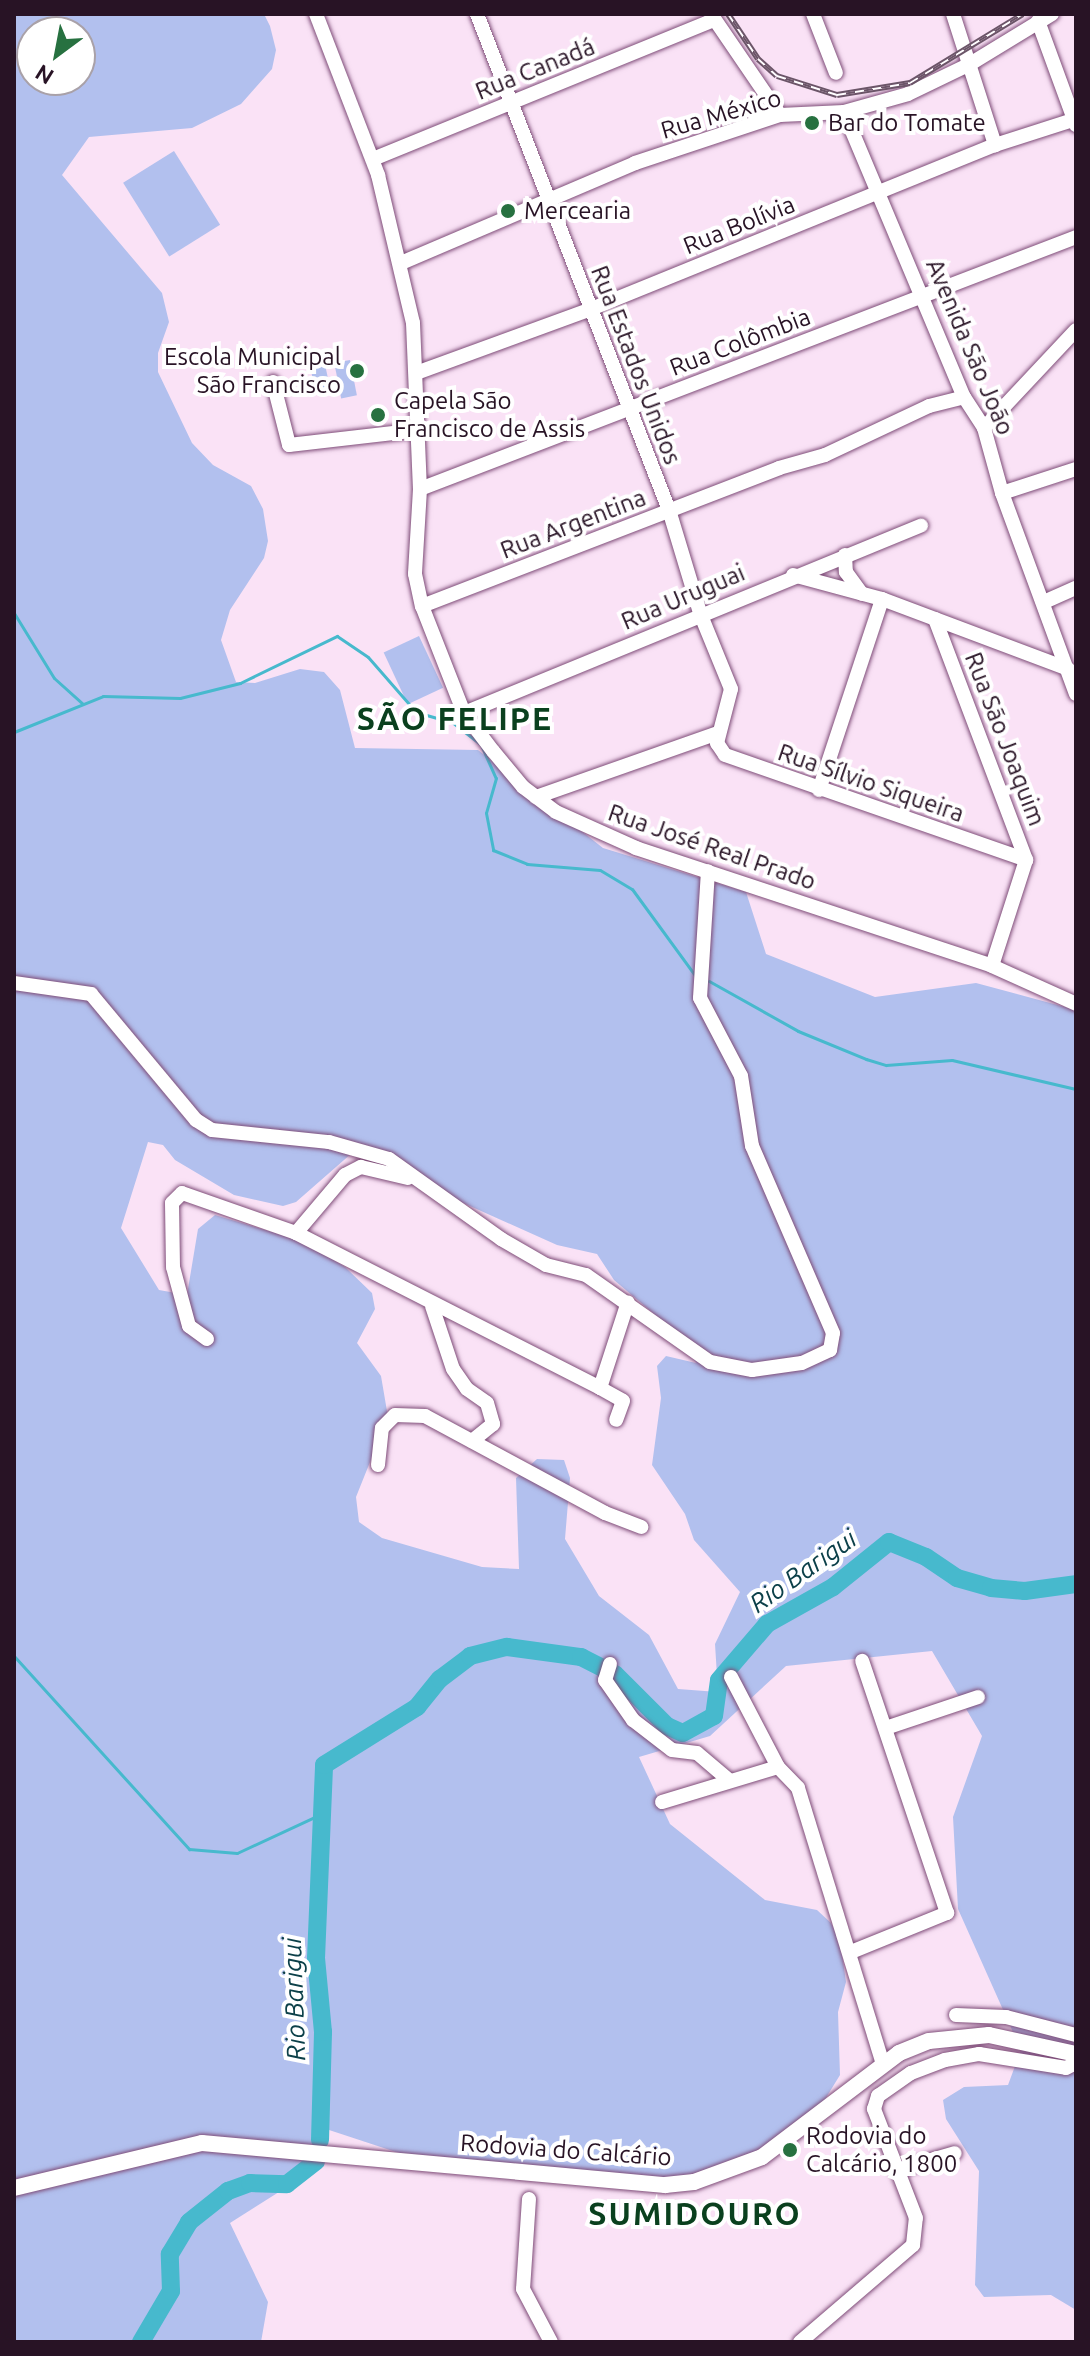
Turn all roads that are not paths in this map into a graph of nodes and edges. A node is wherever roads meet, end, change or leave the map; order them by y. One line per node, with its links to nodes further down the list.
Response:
1 (316, 14): 15 (street, Rua José Real Prado)
2 (477, 14): 10 (street, Rua Estados Unidos)
3 (813, 14): 9 (street)
4 (953, 14): 8 (street)
5 (1052, 14): 7 (street, Rua México)
6 (713, 17): 10 (street, Rua Canadá); 12 (street)
7 (1038, 21): 8 (street, Rua México); 13 (street)
8 (970, 64): 11 (street, Rua México); 14 (street)
9 (836, 73)
10 (510, 103): 15 (street, Rua Canadá); 17 (street, Rua Estados Unidos)
11 (844, 112): 12 (street, Rua México); 16 (street, Avenida São João)
12 (780, 115): 17 (street, Rua México)
13 (1075, 121): 14 (street, Rua Bolívia)
14 (995, 145): 16 (street, Rua Bolívia)
15 (373, 159): 19 (street, Rua José Real Prado)
16 (880, 192): 20 (street, Avenida São João); 21 (street, Rua Bolívia)
17 (550, 202): 19 (street, Rua México); 21 (street, Rua Estados Unidos)
18 (1076, 237): 20 (street, Rua Colômbia)
19 (401, 263): 23 (street, Rua José Real Prado)
20 (924, 295): 25 (street, Avenida São João); 26 (street, Rua Colômbia)
21 (591, 309): 23 (street, Rua Bolívia); 26 (street, Rua Estados Unidos)
22 (1076, 330): 27 (street)
23 (419, 372): 28 (street, Rua José Real Prado)
24 (273, 382): 28 (street)
25 (964, 397): 27 (street, Avenida São João); 32 (street, Rua Argentina)
26 (629, 409): 30 (street, Rua Colômbia); 32 (street, Rua Estados Unidos)
27 (984, 428): 31 (street, Avenida São João)
28 (419, 430): 30 (street, Rua José Real Prado)
29 (1076, 469): 31 (street)
30 (420, 489): 40 (street, Rua José Real Prado)
31 (1002, 493): 39 (street, Avenida São João)
32 (669, 510): 40 (street, Rua Argentina); 41 (street, Rua Estados Unidos)
33 (921, 526): 34 (street, Rua Uruguai)
34 (845, 555): 35 (street, Rua Uruguai); 37 (street)
35 (793, 574): 37 (street); 41 (street, Rua Uruguai)
36 (1076, 588): 39 (street)
37 (862, 594): 38 (street)
38 (882, 599): 42 (street); 47 (street)
39 (1044, 602): 43 (street, Avenida São João)
40 (422, 606): 45 (street, Rua José Real Prado)
41 (700, 613): 45 (street, Rua Uruguai); 46 (street, Rua Estados Unidos)
42 (935, 619): 43 (street); 49 (street, Rua São Joaquim)
43 (1070, 670): 44 (street, Avenida São João)
44 (1076, 694)
45 (464, 713): 48 (street, Rua José Real Prado)
46 (718, 733): 47 (street, Rua Sílvio Siqueira); 48 (street)
47 (819, 790): 49 (street, Rua Sílvio Siqueira)
48 (536, 797): 50 (street, Rua José Real Prado)
49 (1026, 860): 51 (street, Rua São Joaquim)
50 (708, 871): 51 (street, Rua José Real Prado); 56 (street)
51 (992, 966): 53 (street, Rua José Real Prado)
52 (14, 983): 54 (street)
53 (1076, 1004)
54 (420, 1182): 55 (street); 56 (street)
55 (296, 1233): 57 (street); 58 (street)
56 (628, 1302): 59 (street)
57 (432, 1306): 59 (street); 61 (street)
58 (207, 1339)
59 (600, 1388): 60 (street)
60 (616, 1420)
61 (472, 1441): 62 (street); 63 (street)
62 (378, 1465)
63 (641, 1527)
64 (862, 1661): 68 (street)
65 (610, 1664): 70 (street)
66 (731, 1677): 69 (street)
67 (978, 1697): 68 (street)
68 (886, 1728): 72 (street)
69 (778, 1767): 70 (street); 72 (street)
70 (730, 1781): 71 (street)
71 (662, 1802)
72 (851, 1952): 77 (street)
73 (956, 2015): 74 (street)
74 (1076, 2035)
75 (1076, 2054): 77 (main road, Rodovia do Calcário)
76 (1076, 2063): 79 (street)
77 (883, 2064): 80 (main road, Rodovia do Calcário)
78 (955, 2153): 79 (street)
79 (897, 2170): 83 (street)
80 (14, 2188)
81 (529, 2199): 82 (street)
82 (551, 2342)
83 (800, 2342)

